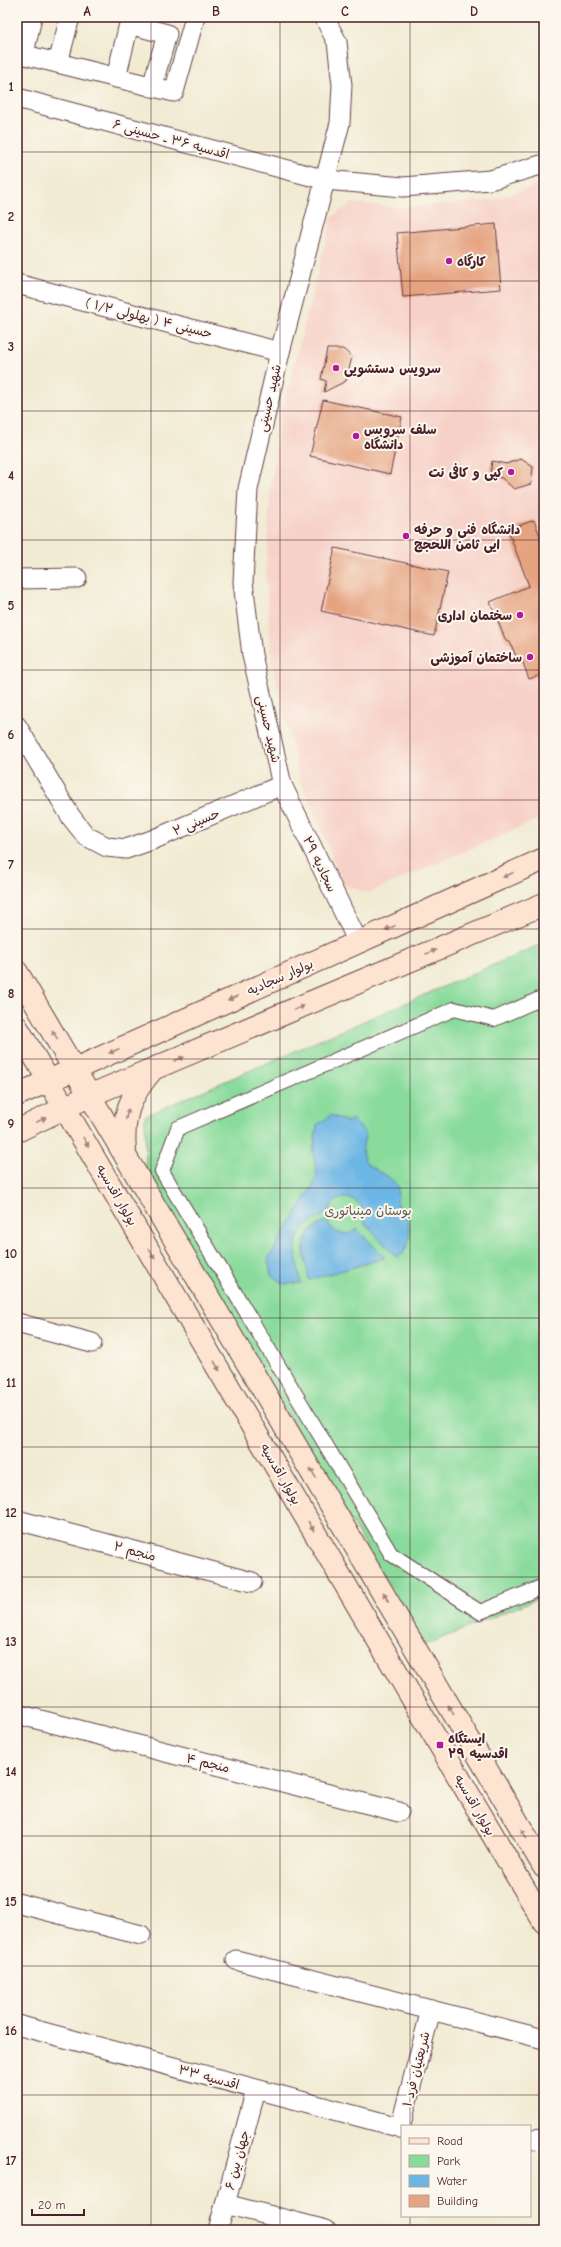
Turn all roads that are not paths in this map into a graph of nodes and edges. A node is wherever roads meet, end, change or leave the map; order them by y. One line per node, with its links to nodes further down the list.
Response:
1 (32, 17): 5 (street)
2 (70, 17): 6 (street)
3 (195, 17): 8 (street)
4 (324, 17): 11 (street, شهید حسینی)
5 (20, 54): 6 (street)
6 (58, 63): 7 (street)
7 (116, 78): 8 (street); 8 (street)
8 (152, 87)
9 (17, 98): 11 (street, اقدسیه ۳۶ ـ حسینی ۶)
10 (544, 164): 11 (street, اقدسیه ۳۶ ـ حسینی ۶)
11 (326, 180): 13 (street, شهید حسینی)
12 (17, 284): 13 (street, حسینی ۴ ( بهلولی ۱/۲ ))
13 (280, 352): 17 (street, شهید حسینی)
14 (77, 578): 15 (street)
15 (17, 579)
16 (17, 726): 17 (street, حسینی ۲)
17 (282, 785): 20 (street, سجادیه ۲۹)
18 (544, 859): 20 (main road, بولوار سجادیه, one-way to 20)
19 (544, 904): 25 (main road, one-way to 19)
20 (358, 942): 24 (main road, بولوار سجادیه, one-way to 24)
21 (17, 972): 24 (main road, one-way to 21)
22 (544, 997): 36 (street)
23 (17, 1027): 26 (main road, بولوار اقدسیه)
24 (75, 1069): 26 (main road, بولوار سجادیه); 28 (main road)
25 (153, 1069): 28 (main road); 31 (main road, one-way to 25)
26 (50, 1081): 27 (main road, بولوار سجادیه); 29 (main road, بولوار اقدسیه)
27 (17, 1095)
28 (91, 1095): 29 (main road); 31 (main road)
29 (66, 1108): 30 (main road, one-way to 29); 41 (main road, بولوار اقدسیه, one-way to 41)
30 (17, 1131)
31 (125, 1153): 39 (main road, one-way to 31)
32 (17, 1323): 33 (street)
33 (92, 1343)
34 (17, 1520): 35 (street, منجم ۲)
35 (252, 1582)
36 (544, 1586)
37 (17, 1714): 38 (street, منجم ۴)
38 (400, 1812)
39 (544, 1867)
40 (17, 1903): 42 (street)
41 (544, 1922)
42 (141, 1935)
43 (236, 1960): 44 (street)
44 (431, 2010): 46 (street); 48 (street, شریعتیان فرد ۱)
45 (17, 2025): 47 (street, اقدسیه ۳۳)
46 (544, 2039)
47 (256, 2090): 49 (street, اقدسیه ۳۳); 52 (street, جهان بین ۶)
48 (402, 2125)
49 (401, 2128)
50 (544, 2139): 51 (street)
51 (531, 2140)
52 (225, 2204): 53 (street, جهان بین ۶); 54 (street)
53 (218, 2230)
54 (326, 2230)

